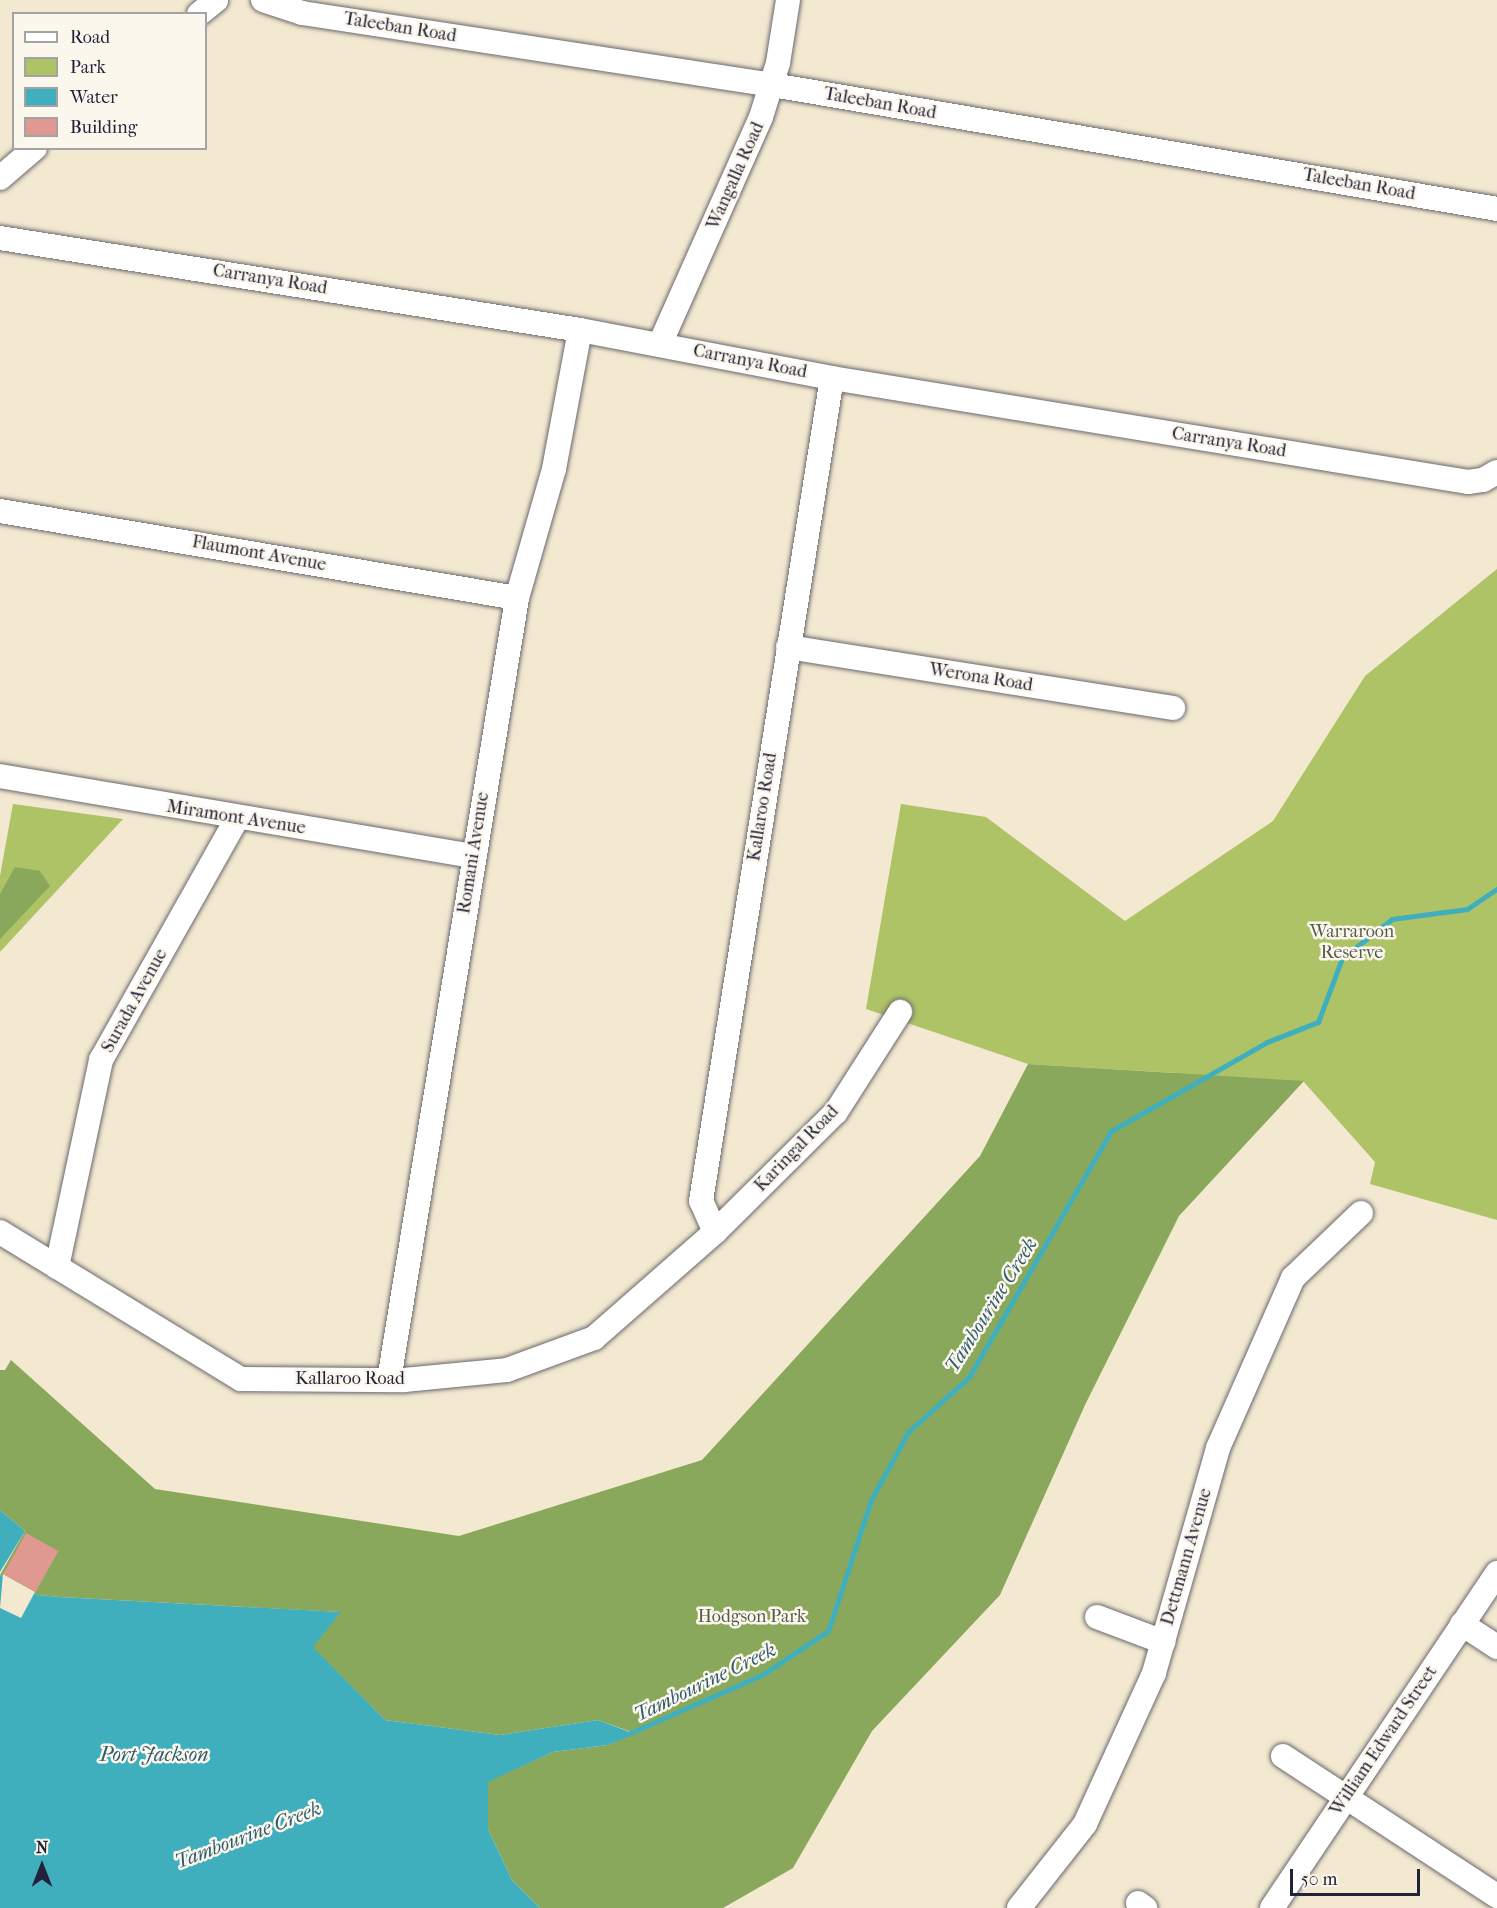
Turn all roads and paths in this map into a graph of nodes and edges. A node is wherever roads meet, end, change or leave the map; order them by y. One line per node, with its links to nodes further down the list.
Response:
1 (216, 0): 4 (street)
2 (263, 0): 5 (street, Taleeban Road)
3 (788, 0): 5 (street, Wangalla Road)
4 (201, 12)
5 (772, 85): 8 (street, Taleeban Road); 11 (street, Wangalla Road)
6 (33, 150): 7 (street)
7 (0, 178)
8 (1497, 209)
9 (0, 238): 10 (street, Carranya Road)
10 (580, 330): 11 (street, Carranya Road); 15 (street, Romani Avenue)
11 (660, 344): 12 (street, Carranya Road)
12 (832, 378): 13 (street, Carranya Road); 16 (street, Kallaroo Road)
13 (1497, 472)
14 (0, 511): 15 (street, Flaumont Avenue)
15 (517, 598): 20 (street, Romani Avenue)
16 (788, 647): 17 (street, Werona Road); 24 (street, Kallaroo Road)
17 (1173, 708)
18 (0, 776): 19 (street, Miramont Avenue)
19 (237, 819): 20 (street, Miramont Avenue); 25 (street, Surada Avenue)
20 (473, 856): 26 (street, Romani Avenue)
21 (900, 1012): 24 (street, Karingal Road)
22 (1361, 1213): 30 (street, Dettmann Avenue)
23 (0, 1232): 25 (street, Kallaroo Road)
24 (707, 1239): 26 (street, Kallaroo Road)
25 (57, 1267): 26 (street, Kallaroo Road)
26 (389, 1380)
27 (1497, 1574): 29 (street, William Edward Street)
28 (1097, 1617): 30 (street)
29 (1462, 1624): 31 (street); 33 (street, William Edward Street)
30 (1163, 1642): 35 (street, Dettmann Avenue)
31 (1497, 1647)
32 (1283, 1756): 33 (street)
33 (1346, 1797): 34 (street); 36 (street, William Edward Street)
34 (1497, 1896)
35 (1019, 1908)
36 (1272, 1908)

